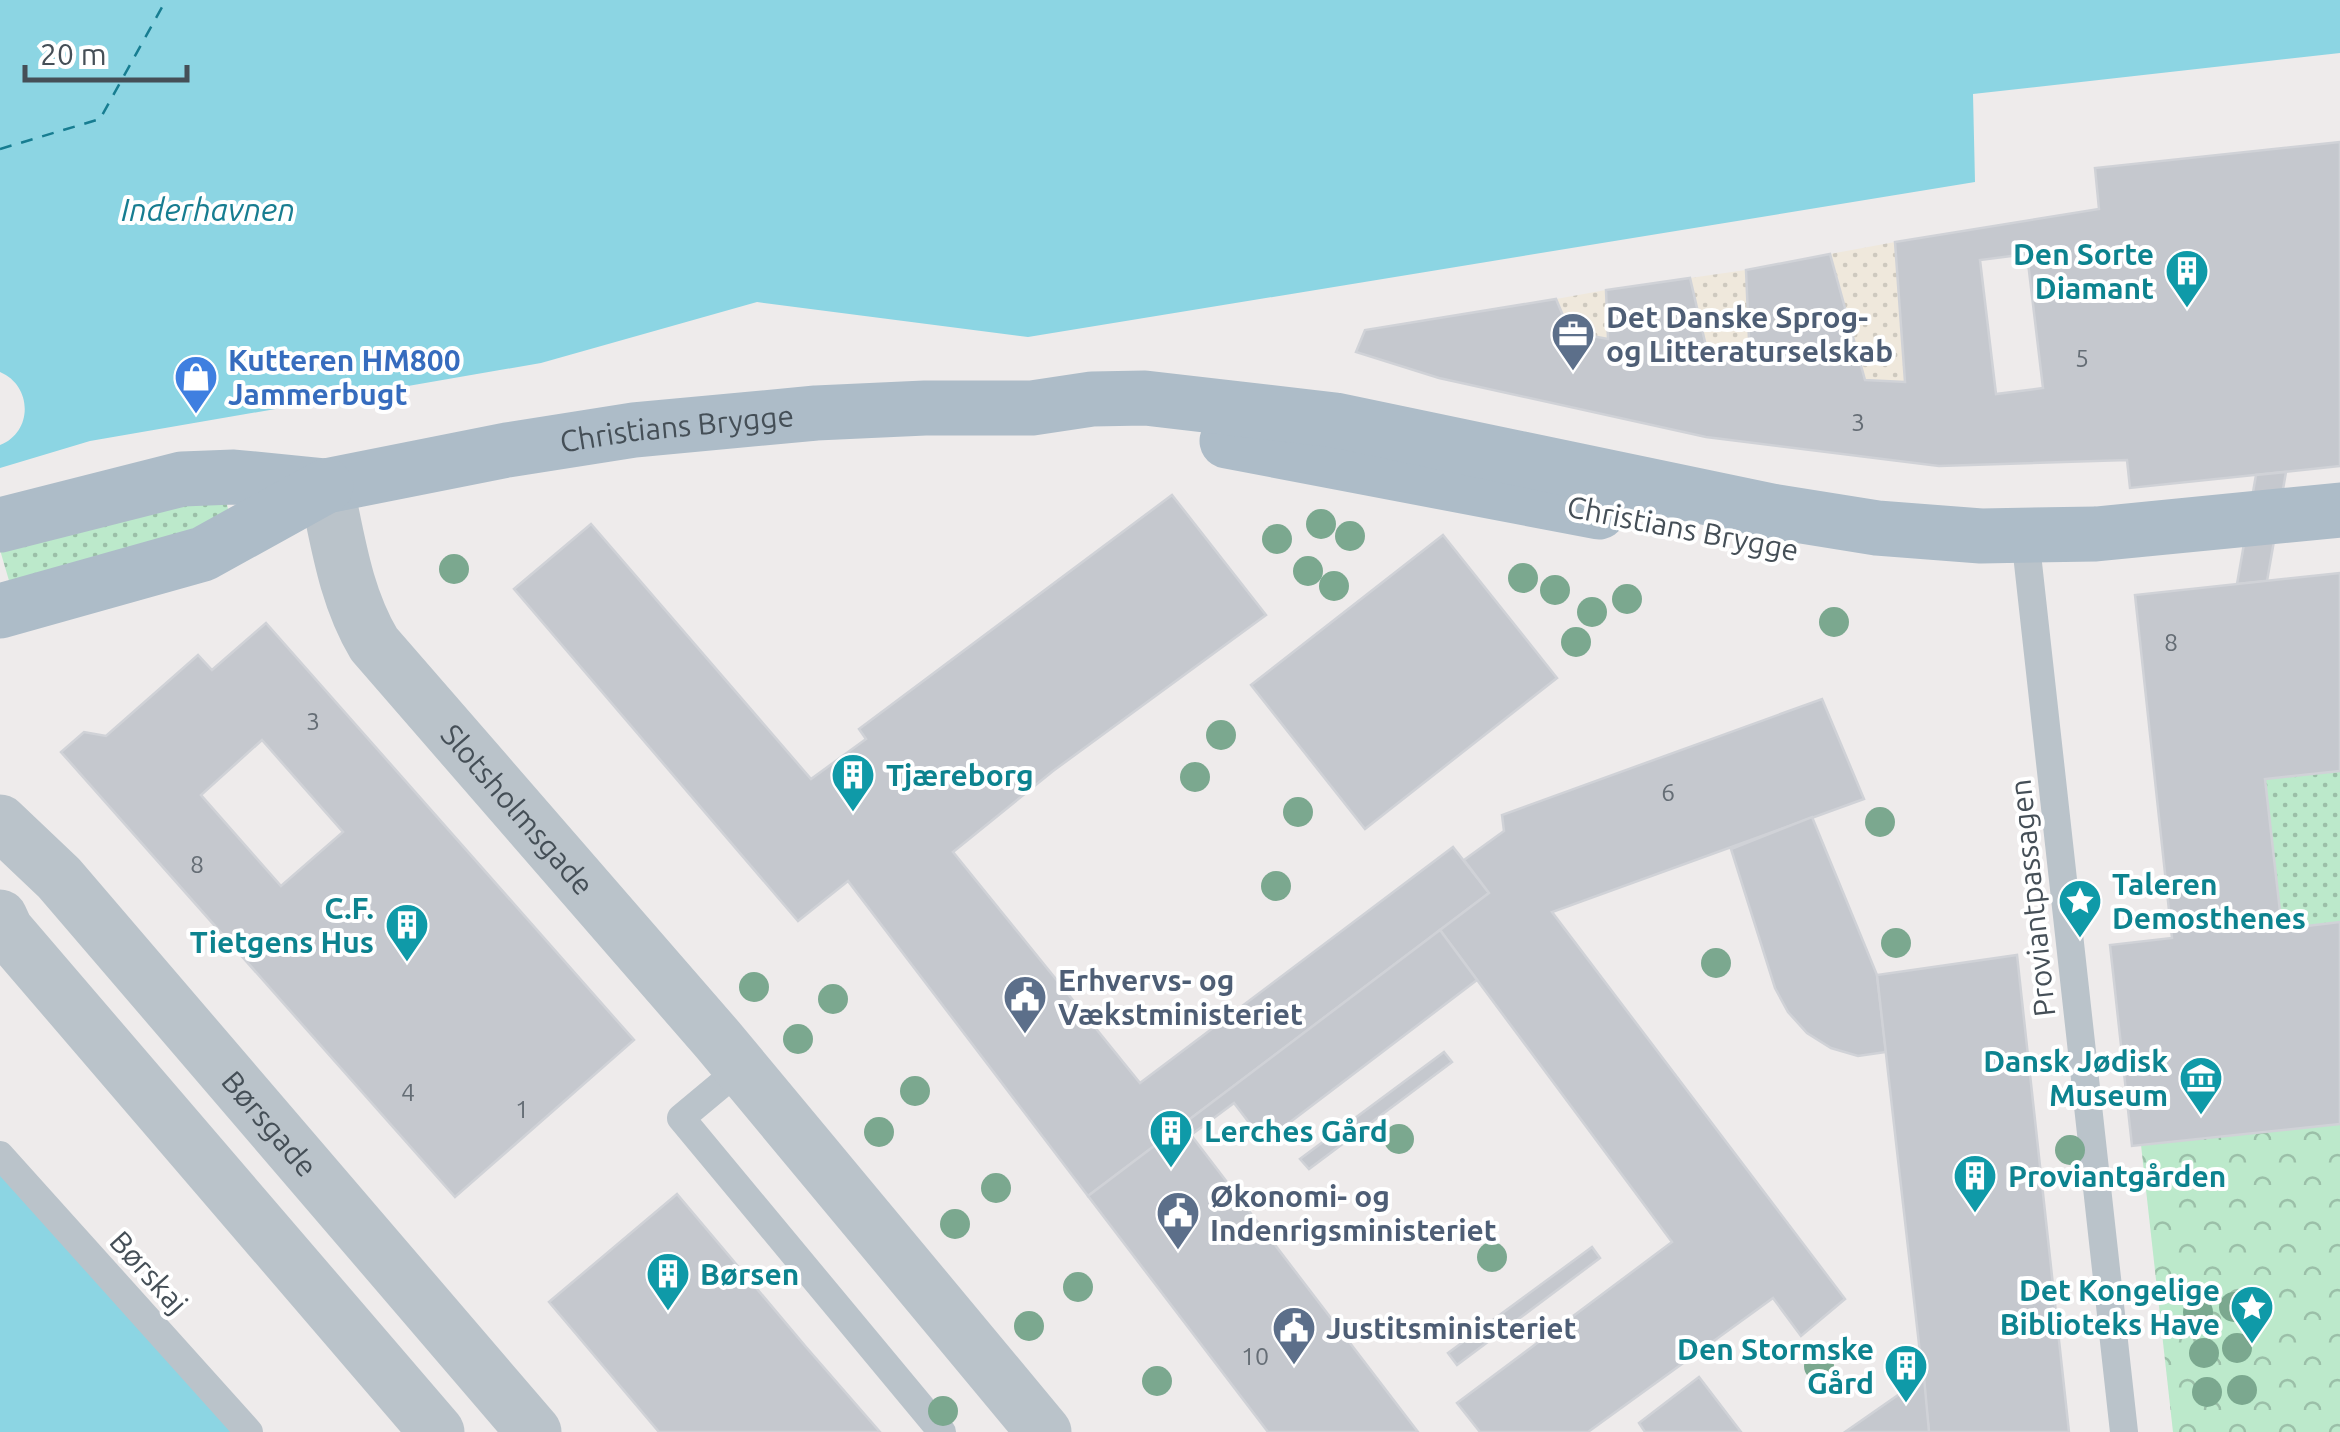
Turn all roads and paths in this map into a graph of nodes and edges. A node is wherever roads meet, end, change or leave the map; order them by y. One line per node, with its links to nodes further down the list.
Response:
1 (326, 486): 3 (main road, Christians Brygge); 5 (main road, Christians Brygge); 6 (main road, Christians Brygge); 9 (street, Slotsholmsgade)
2 (2340, 510): 5 (main road, Christians Brygge)
3 (0, 525)
4 (2340, 542): 5 (main road, Christians Brygge)
5 (2027, 552): 16 (lane, Proviantpassagen)
6 (0, 611)
7 (0, 822): 13 (street, Børsgade)
8 (0, 917): 12 (street)
9 (755, 1085): 14 (lane); 15 (street, Slotsholmsgade)
10 (0, 1155): 11 (lane, Børskaj)
11 (249, 1432)
12 (437, 1432)
13 (534, 1432)
14 (942, 1432)
15 (1044, 1432)
16 (2124, 1432)

